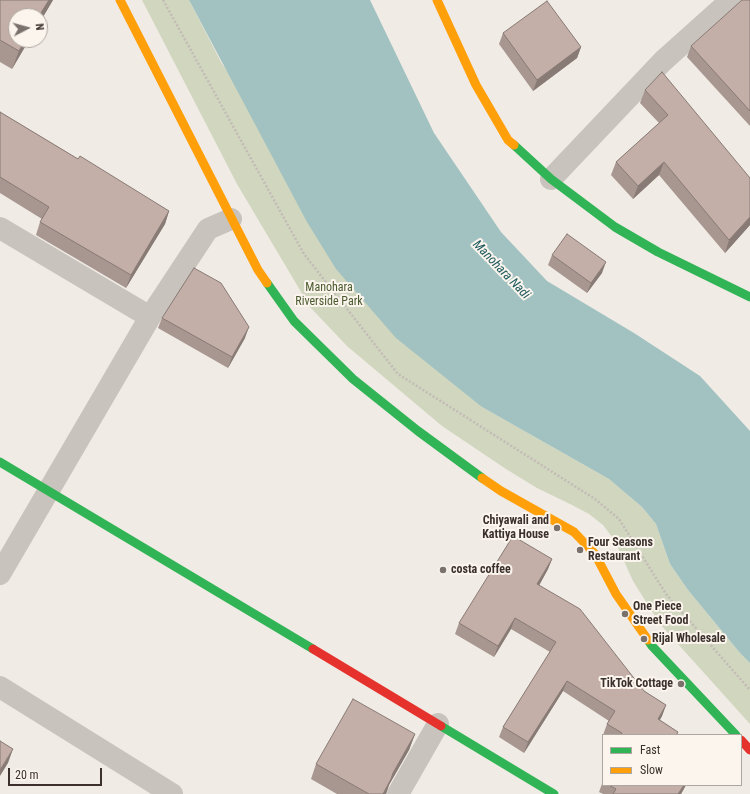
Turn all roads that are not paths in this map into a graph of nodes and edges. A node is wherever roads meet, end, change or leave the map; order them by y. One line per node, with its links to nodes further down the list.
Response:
1 (120, 0): 5 (street)
2 (731, 0): 4 (street)
3 (441, 2): 4 (street)
4 (551, 179): 7 (street)
5 (231, 219): 8 (street); 14 (street)
6 (0, 228): 8 (street)
7 (750, 297)
8 (150, 317): 10 (street)
9 (0, 462): 10 (street)
10 (48, 491): 11 (street); 13 (street)
11 (0, 574)
12 (0, 687): 17 (street)
13 (438, 724): 18 (street); 19 (street)
14 (735, 734)
15 (742, 741): 16 (street)
16 (750, 750)
17 (172, 794)
18 (398, 794)
19 (554, 794)

